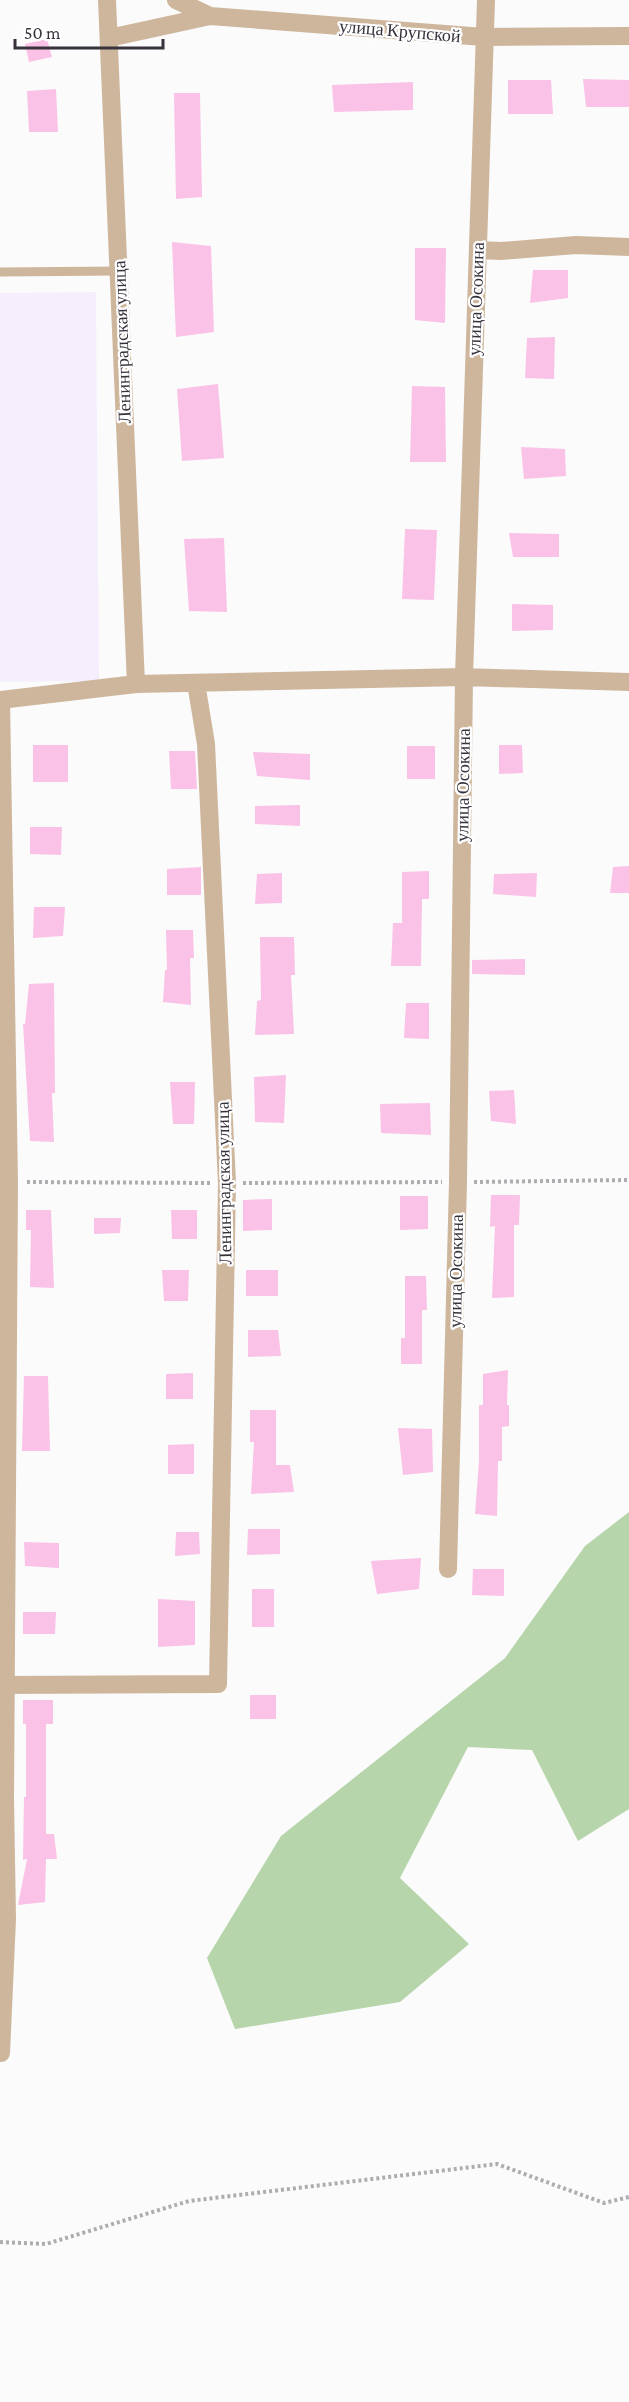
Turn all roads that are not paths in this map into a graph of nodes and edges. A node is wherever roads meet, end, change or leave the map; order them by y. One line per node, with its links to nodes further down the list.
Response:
1 (107, 0): 7 (street, Ленинградская улица)
2 (176, 0): 4 (street, улица Крупской)
3 (486, 0): 6 (street, улица Осокина)
4 (210, 16): 6 (street, улица Крупской); 7 (street)
5 (629, 36): 6 (street, улица Крупской)
6 (484, 37): 9 (street, улица Осокина)
7 (109, 38): 10 (street, Ленинградская улица)
8 (629, 247): 9 (street)
9 (478, 250): 12 (street, улица Осокина)
10 (120, 270): 11 (lane); 15 (street, Ленинградская улица)
11 (0, 272)
12 (464, 676): 13 (street); 14 (street); 17 (street, улица Осокина)
13 (629, 682)
14 (196, 683): 15 (street); 18 (street, Ленинградская улица)
15 (136, 684): 16 (street)
16 (1, 700): 18 (street)
17 (448, 1569)
18 (3, 1685): 19 (street)
19 (1, 2053)

